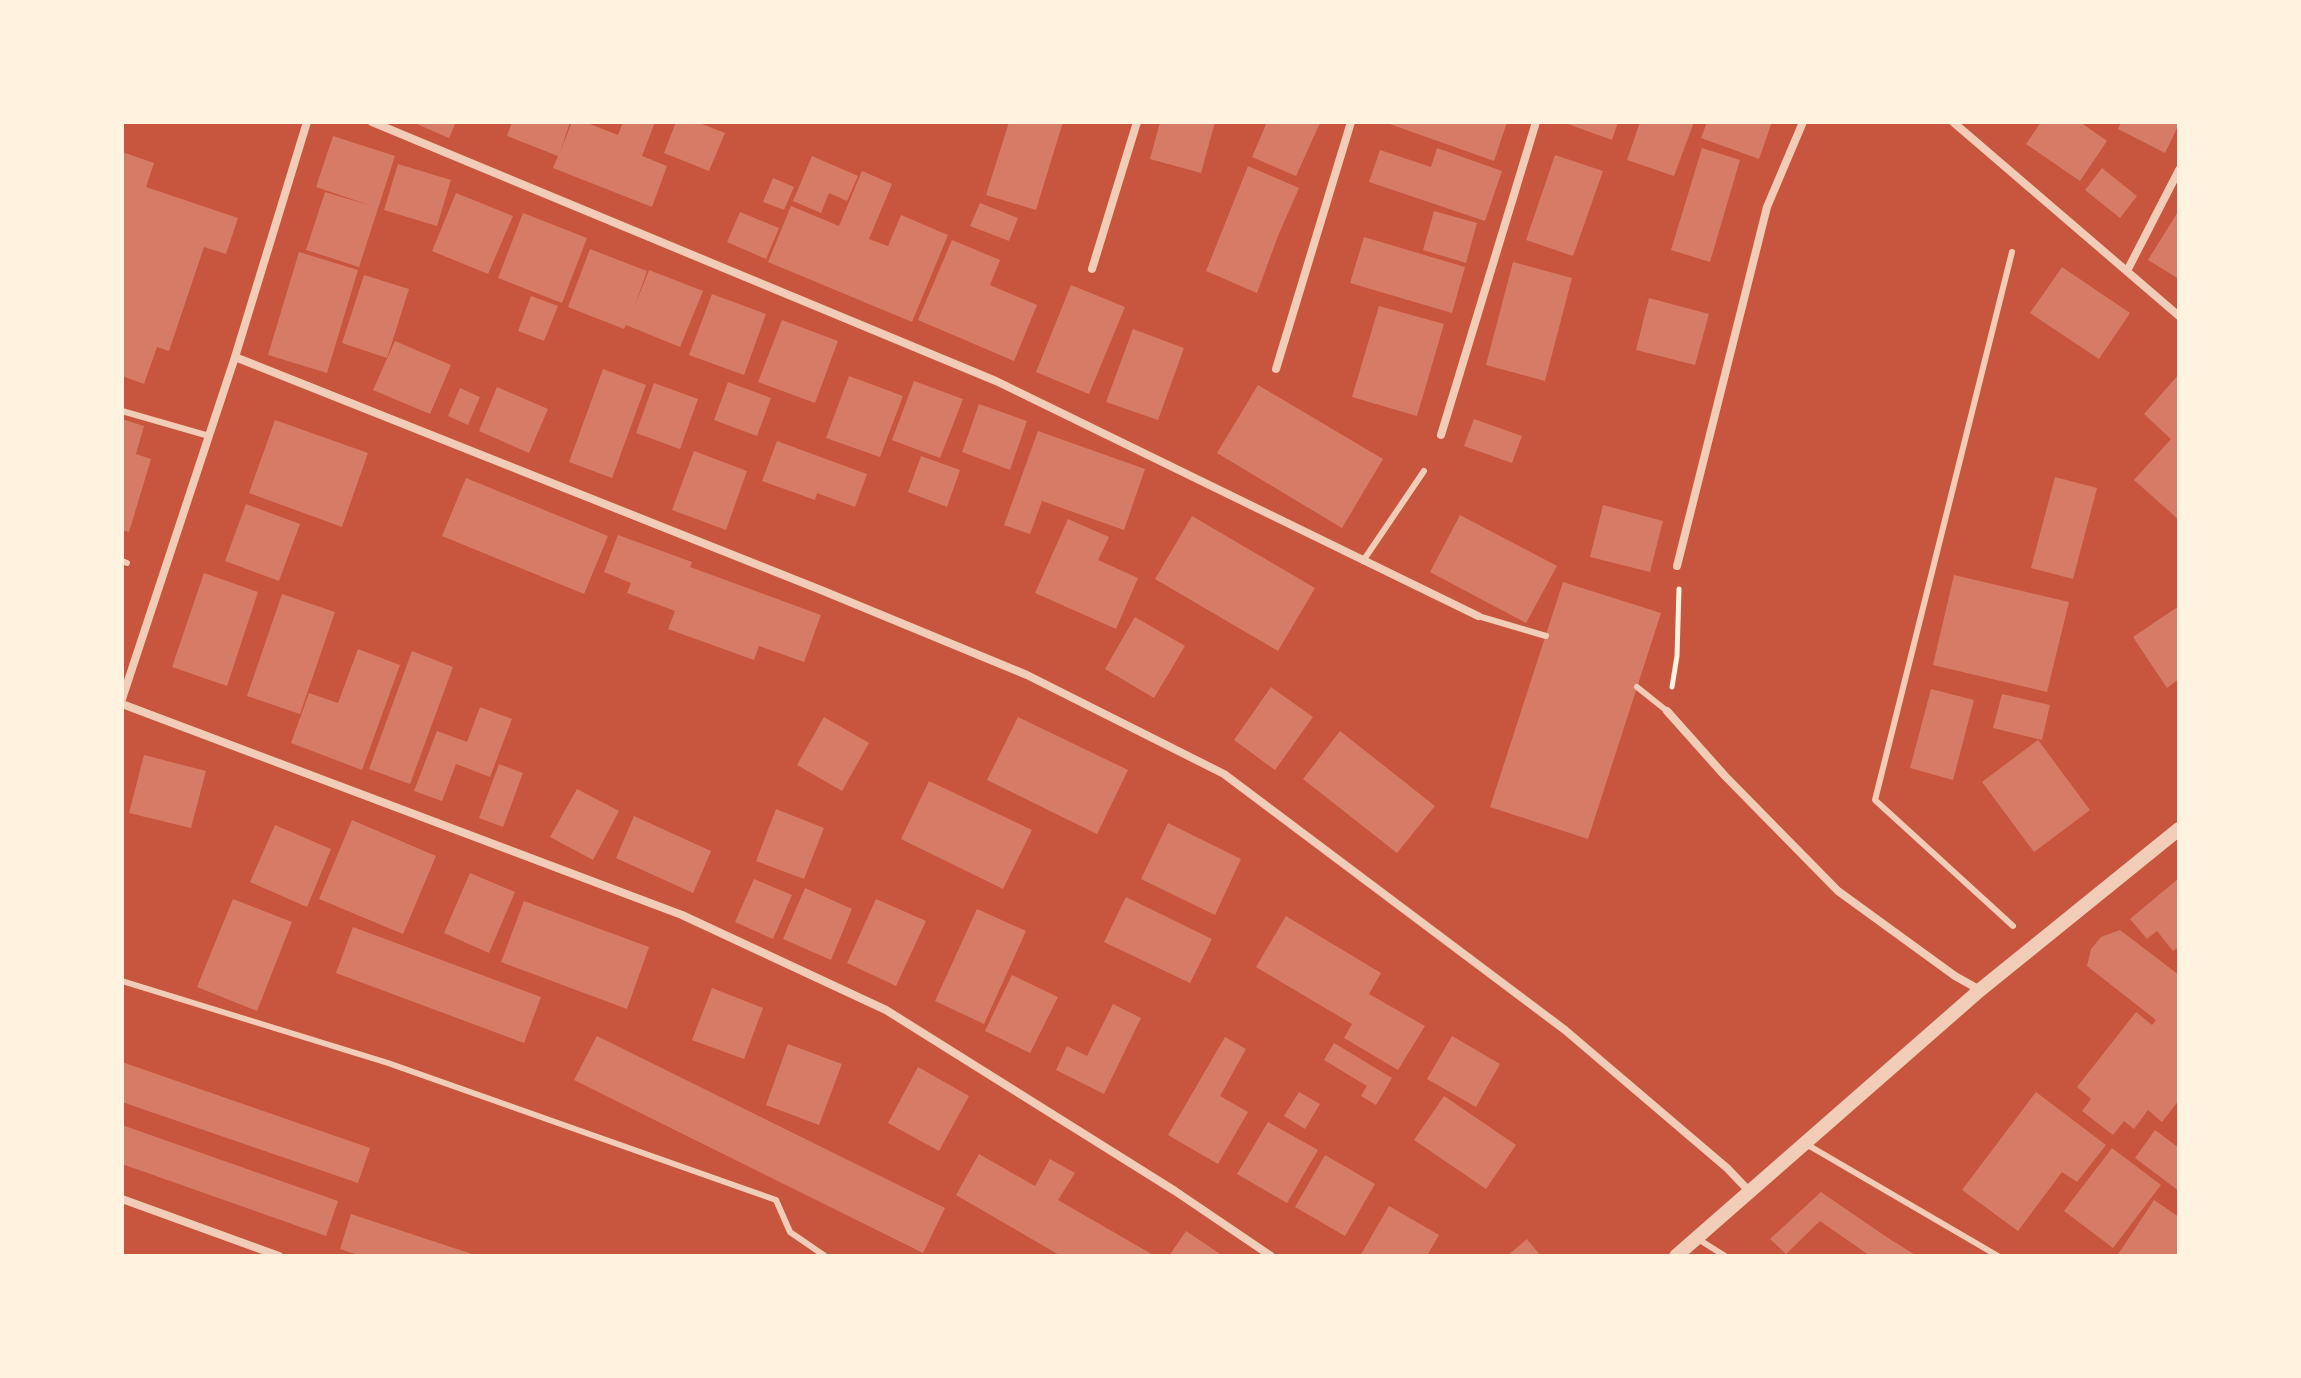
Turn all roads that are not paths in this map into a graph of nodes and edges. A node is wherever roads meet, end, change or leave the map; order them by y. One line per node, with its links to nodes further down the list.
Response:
1 (307, 122): 13 (street)
2 (372, 122): 19 (street)
3 (1137, 122): 10 (street)
4 (1351, 122): 14 (street)
5 (1536, 122): 16 (street)
6 (1803, 122): 20 (street)
7 (1953, 122): 11 (street)
8 (2179, 170): 11 (street)
9 (2012, 252): 27 (lane)
10 (1092, 269)
11 (2127, 271): 12 (street)
12 (2179, 316)
13 (235, 357): 17 (street); 31 (street)
14 (1276, 369)
15 (122, 411): 17 (lane)
16 (1441, 435)
17 (209, 436): 24 (street)
18 (1424, 471): 19 (lane)
19 (1363, 561): 21 (street)
20 (1677, 566)
21 (1478, 616): 22 (lane)
22 (1546, 636)
23 (1637, 687): 25 (lane)
24 (122, 702): 36 (street)
25 (1667, 711): 29 (street)
26 (2179, 829): 29 (street)
27 (2013, 926)
28 (122, 981): 35 (lane)
29 (1980, 990): 30 (street)
30 (1806, 1144): 31 (street); 39 (lane)
31 (1751, 1192): 33 (street)
32 (122, 1199): 34 (street)
33 (1698, 1239): 37 (street); 38 (lane)
34 (279, 1256)
35 (825, 1256)
36 (1271, 1256)
37 (1676, 1256)
38 (1725, 1256)
39 (1998, 1256)

